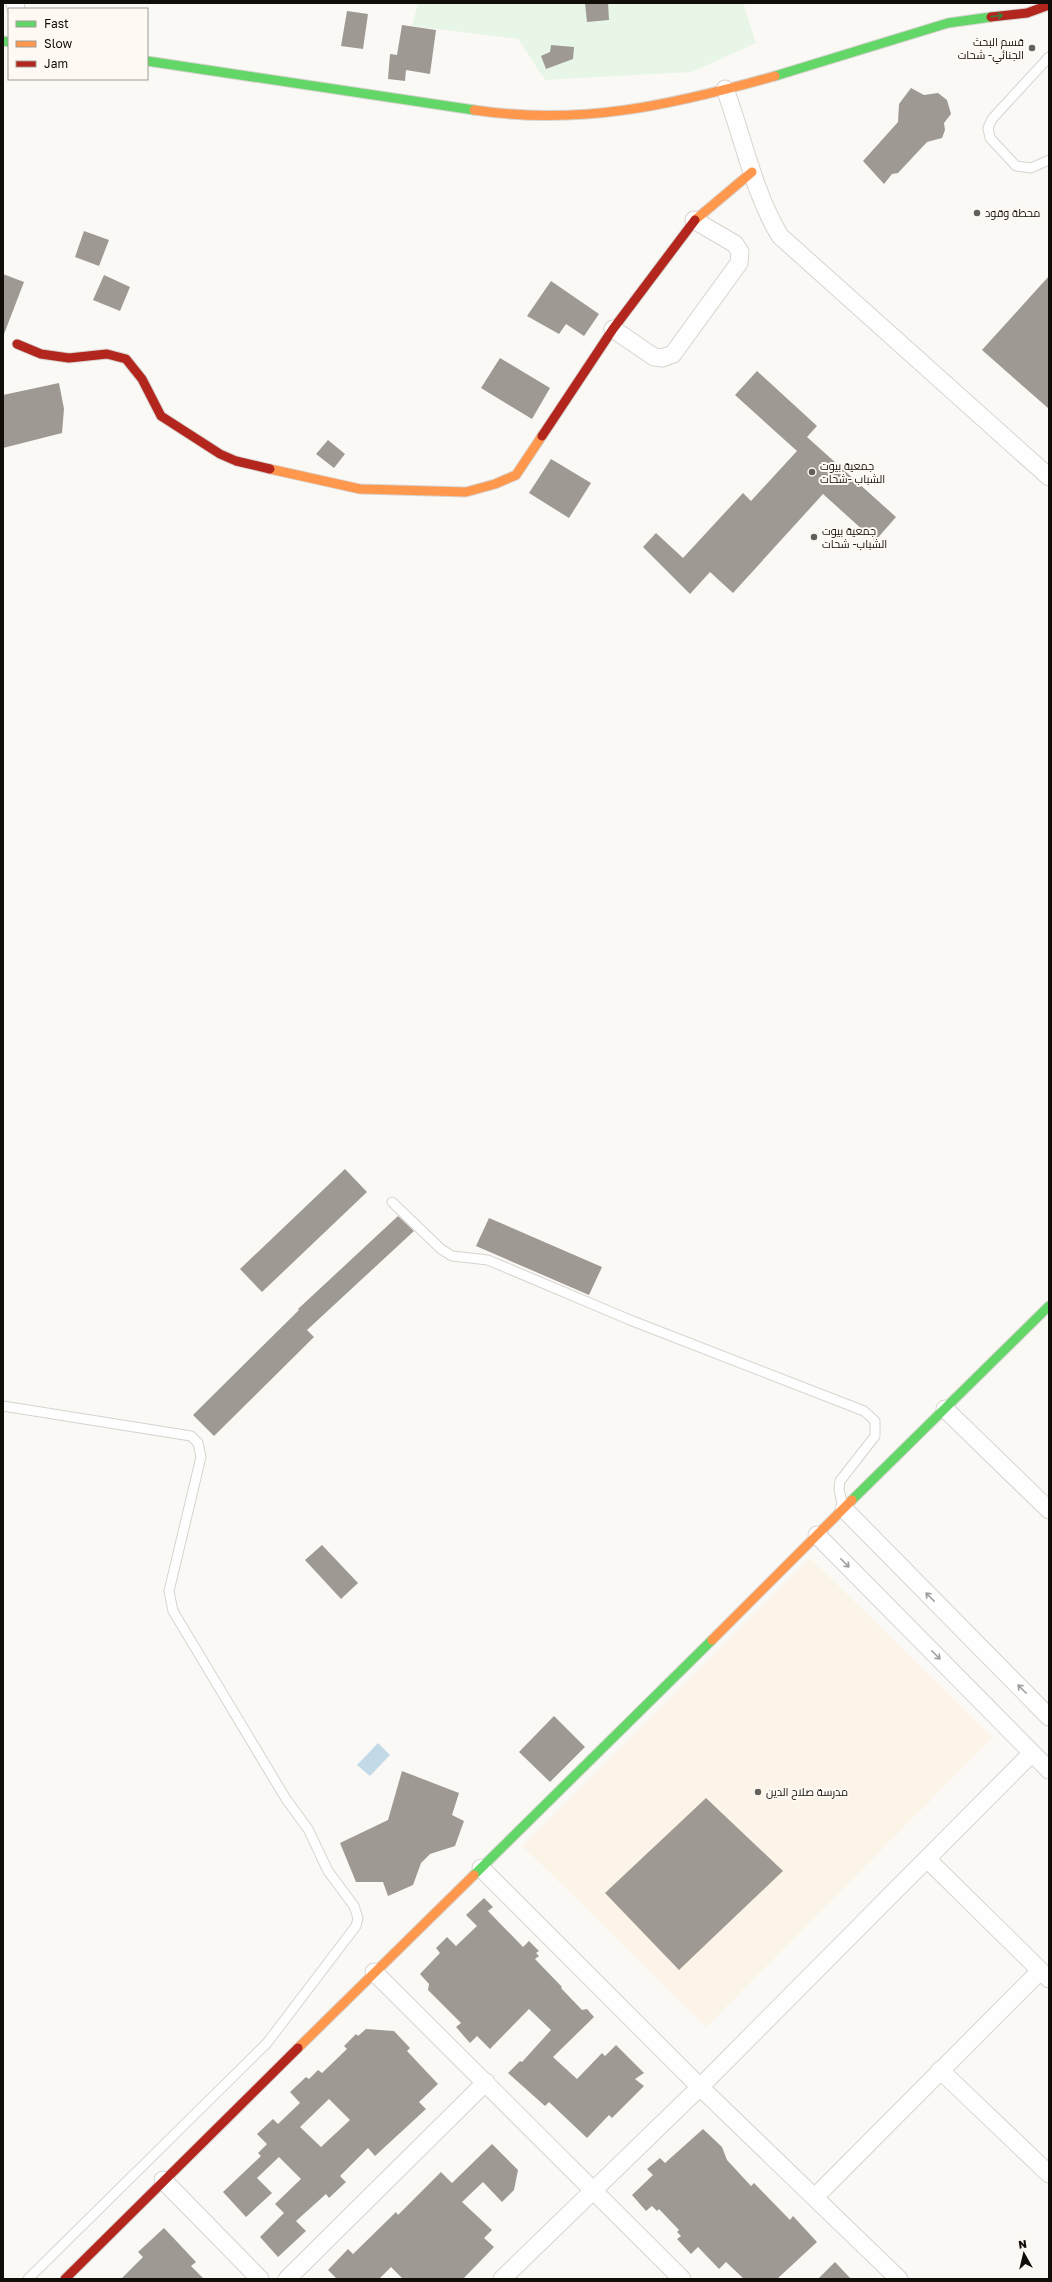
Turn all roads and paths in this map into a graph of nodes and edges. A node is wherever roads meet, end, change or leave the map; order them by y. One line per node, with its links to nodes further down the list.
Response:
1 (1049, 5): 3 (street, one-way to 1)
2 (973, 9): 3 (street)
3 (958, 21): 6 (street)
4 (1049, 57): 7 (lane)
5 (148, 61): 6 (street)
6 (725, 89): 8 (street)
7 (1049, 160)
8 (752, 172): 9 (street); 12 (street)
9 (694, 220): 10 (street); 10 (street)
10 (613, 329): 11 (street)
11 (17, 344)
12 (1049, 477)
13 (392, 1202): 18 (lane)
14 (1049, 1306): 16 (street)
15 (3, 1406): 34 (lane)
16 (945, 1409): 17 (street); 18 (street)
17 (1048, 1507)
18 (844, 1509): 19 (street); 20 (street, one-way to 18)
19 (817, 1535): 21 (street, one-way to 21); 24 (street)
20 (1049, 1717)
21 (1032, 1753): 22 (street); 23 (street)
22 (1049, 1770)
23 (928, 1859): 26 (street); 29 (street)
24 (481, 1868): 25 (street); 29 (street)
25 (374, 1972): 28 (street); 31 (street)
26 (1045, 1975): 27 (street)
27 (940, 2070): 30 (street); 33 (street)
28 (486, 2082): 32 (street); 37 (street)
29 (700, 2086): 32 (street); 33 (street)
30 (1046, 2165)
31 (163, 2180): 35 (street); 36 (street)
32 (592, 2190): 38 (street); 39 (street)
33 (815, 2197): 40 (street)
34 (28, 2279)
35 (65, 2279)
36 (260, 2279)
37 (287, 2279)
38 (502, 2279)
39 (682, 2279)
40 (899, 2279)

